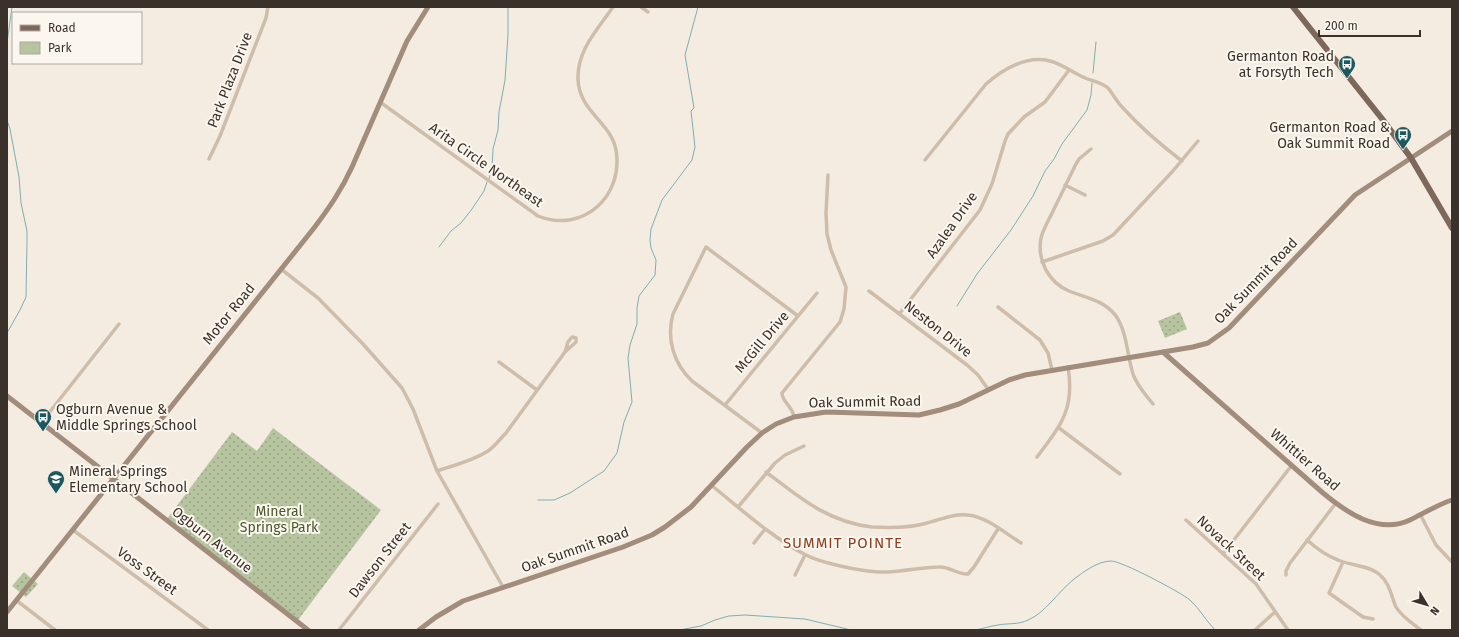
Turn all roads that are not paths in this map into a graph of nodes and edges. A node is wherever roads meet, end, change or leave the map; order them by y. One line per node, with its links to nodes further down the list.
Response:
1 (268, 7): 13 (street, Park Plaza Drive)
2 (428, 7): 8 (street, Motor Road)
3 (613, 7): 8 (street, Arita Circle Northeast)
4 (641, 7): 6 (street)
5 (1293, 7): 12 (main road)
6 (648, 12)
7 (1069, 70): 14 (street); 15 (street); 25 (street, Azalea Drive)
8 (380, 102): 21 (street, Motor Road)
9 (1452, 131): 12 (street, Oak Summit Road)
10 (1198, 141): 15 (street)
11 (1092, 149): 17 (street)
12 (1411, 158): 19 (main road); 29 (street, Oak Summit Road)
13 (208, 159)
14 (925, 160)
15 (1182, 162): 20 (street)
16 (828, 175): 39 (street)
17 (1065, 185): 18 (street); 20 (street)
18 (1085, 195)
19 (1452, 228)
20 (1042, 262): 30 (street)
21 (281, 269): 46 (street); 49 (street, Motor Road)
22 (869, 291): 25 (street, Neston Drive)
23 (817, 293): 26 (street, McGill Drive)
24 (998, 308): 33 (street)
25 (900, 313): 34 (street, Neston Drive)
26 (798, 316): 38 (street, McGill Drive); 38 (street)
27 (118, 324): 40 (street)
28 (565, 352): 35 (street)
29 (1163, 352): 30 (street, Oak Summit Road); 45 (street, Whittier Road)
30 (1129, 358): 32 (street, Oak Summit Road); 37 (street)
31 (499, 362): 35 (street)
32 (1068, 368): 33 (street, Oak Summit Road); 41 (street)
33 (1052, 370): 34 (street, Oak Summit Road)
34 (988, 389): 39 (street, Oak Summit Road)
35 (537, 390): 46 (street)
36 (7, 396): 40 (street, Ogburn Avenue)
37 (1153, 404)
38 (725, 405): 42 (street)
39 (794, 417): 42 (street, Oak Summit Road)
40 (41, 423): 49 (street, Ogburn Avenue)
41 (1059, 428): 44 (street); 48 (street)
42 (762, 433): 50 (street, Oak Summit Road)
43 (804, 446): 47 (street)
44 (1037, 457)
45 (1292, 465): 52 (street, Whittier Road); 63 (street)
46 (437, 471): 69 (street)
47 (766, 472): 54 (street); 58 (street)
48 (1120, 474)
49 (113, 478): 59 (street, Motor Road); 76 (street, Ogburn Avenue)
50 (711, 485): 54 (street); 69 (street, Oak Summit Road)
51 (1452, 500): 55 (street, Whittier Road)
52 (1336, 503): 55 (street, Whittier Road); 60 (street)
53 (438, 504): 77 (street, Dawson Street)
54 (738, 507): 57 (street)
55 (1420, 514): 66 (street)
56 (1186, 520): 63 (street, Novack Street)
57 (765, 528): 62 (street); 64 (street)
58 (998, 529): 61 (street); 64 (street)
59 (73, 530): 70 (street, Motor Road); 75 (street, Voss Street)
60 (1307, 540): 65 (street); 68 (street)
61 (1021, 543)
62 (754, 544)
63 (1223, 554): 72 (street, Novack Street)
64 (805, 555): 67 (street)
65 (1343, 562): 73 (street); 81 (street)
66 (1452, 562)
67 (795, 575)
68 (1286, 575)
69 (503, 587): 78 (street, Oak Summit Road)
70 (16, 600): 71 (street, Motor Road); 74 (street)
71 (7, 612)
72 (1275, 612): 79 (street); 80 (street, Novack Street)
73 (1373, 620)
74 (56, 630)
75 (208, 630)
76 (308, 630)
77 (339, 630)
78 (419, 630)
79 (1254, 630)
80 (1288, 630)
81 (1421, 630)

